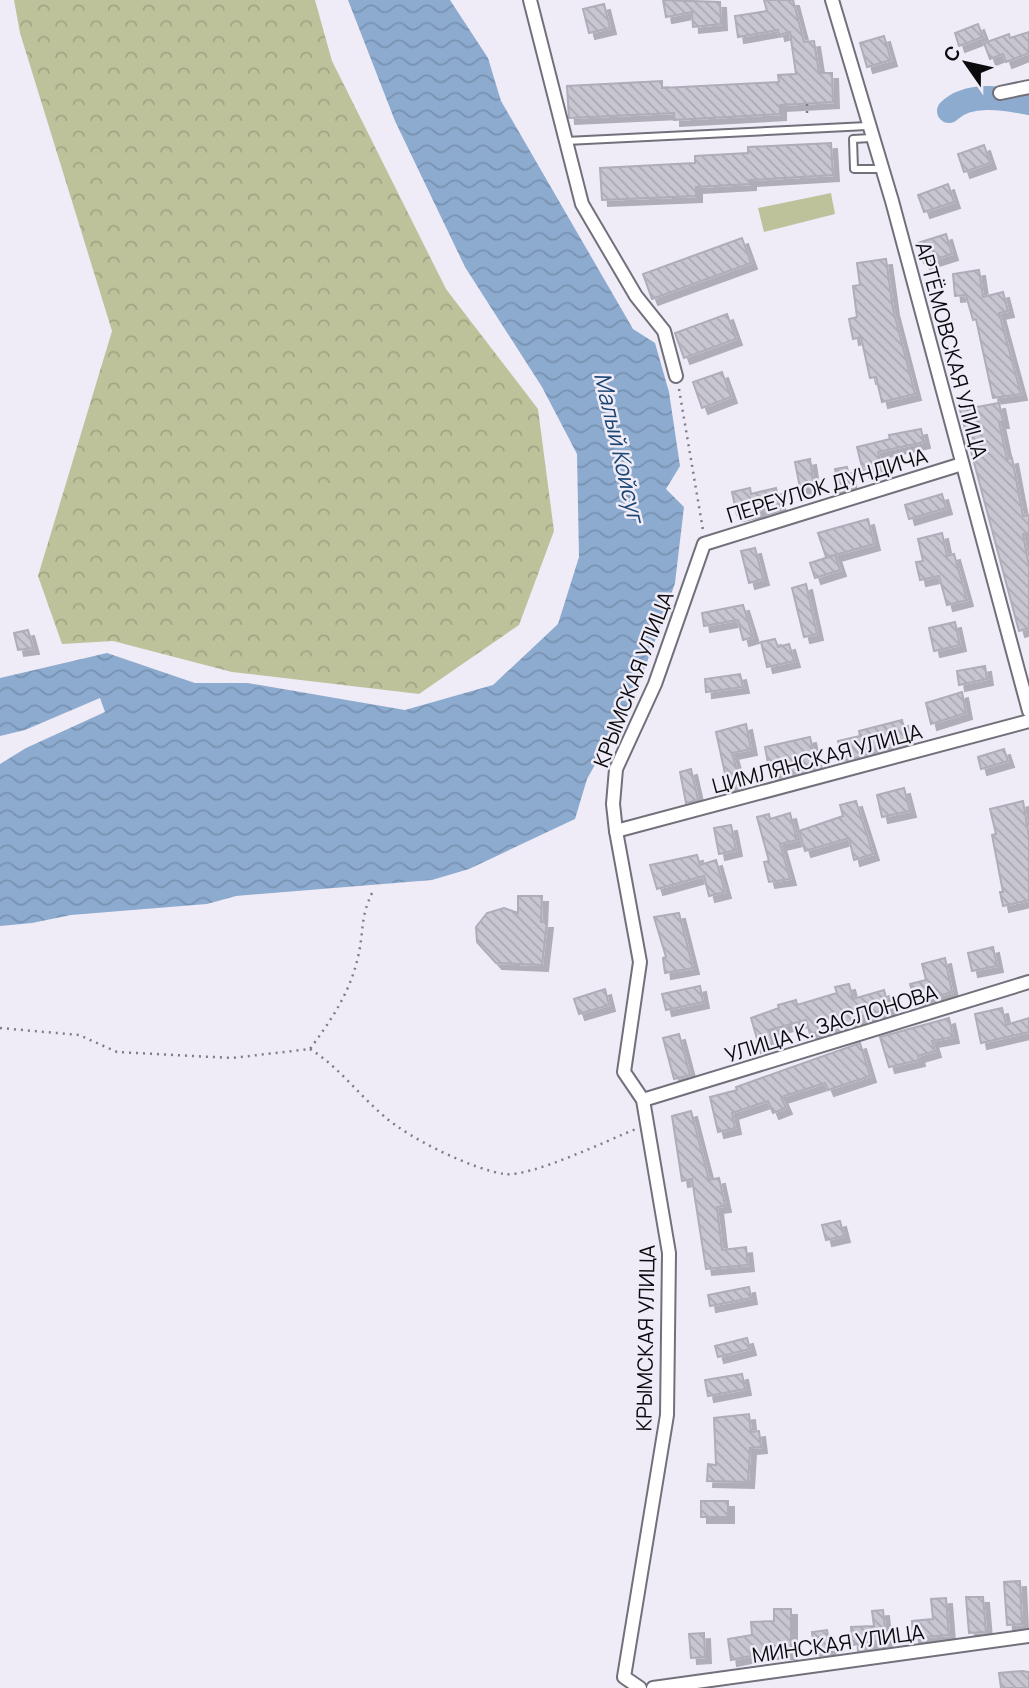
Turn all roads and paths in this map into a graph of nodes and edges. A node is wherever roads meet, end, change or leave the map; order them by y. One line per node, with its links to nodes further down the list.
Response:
1 (530, 0): 8 (street)
2 (832, 0): 7 (street, АРТЁМОВСКАЯ УЛИЦА)
3 (1029, 87): 4 (street)
4 (1000, 93)
5 (807, 104): 6 (path)
6 (807, 118)
7 (869, 132): 8 (lane); 9 (street, АРТЁМОВСКАЯ УЛИЦА); 9 (lane)
8 (566, 141): 10 (street)
9 (881, 169): 11 (street, АРТЁМОВСКАЯ УЛИЦА)
10 (676, 376): 12 (path)
11 (962, 464): 12 (street, ПЕРЕУЛОК ДУНДИЧА); 13 (street, АРТЁМОВСКАЯ УЛИЦА)
12 (704, 544): 15 (street, КРЫМСКАЯ УЛИЦА)
13 (1029, 710)
14 (1029, 721): 15 (street, ЦИМЛЯНСКАЯ УЛИЦА)
15 (616, 831): 20 (street, КРЫМСКАЯ УЛИЦА)
16 (372, 893): 19 (path)
17 (1029, 982): 20 (street, УЛИЦА К. ЗАСЛОНОВА)
18 (0, 1028): 19 (path)
19 (310, 1049): 21 (path)
20 (643, 1100): 21 (street, КРЫМСКАЯ УЛИЦА)
21 (647, 1125): 23 (street, КРЫМСКАЯ УЛИЦА)
22 (1029, 1636): 24 (street, МИНСКАЯ УЛИЦА)
23 (640, 1688)
24 (653, 1688)

